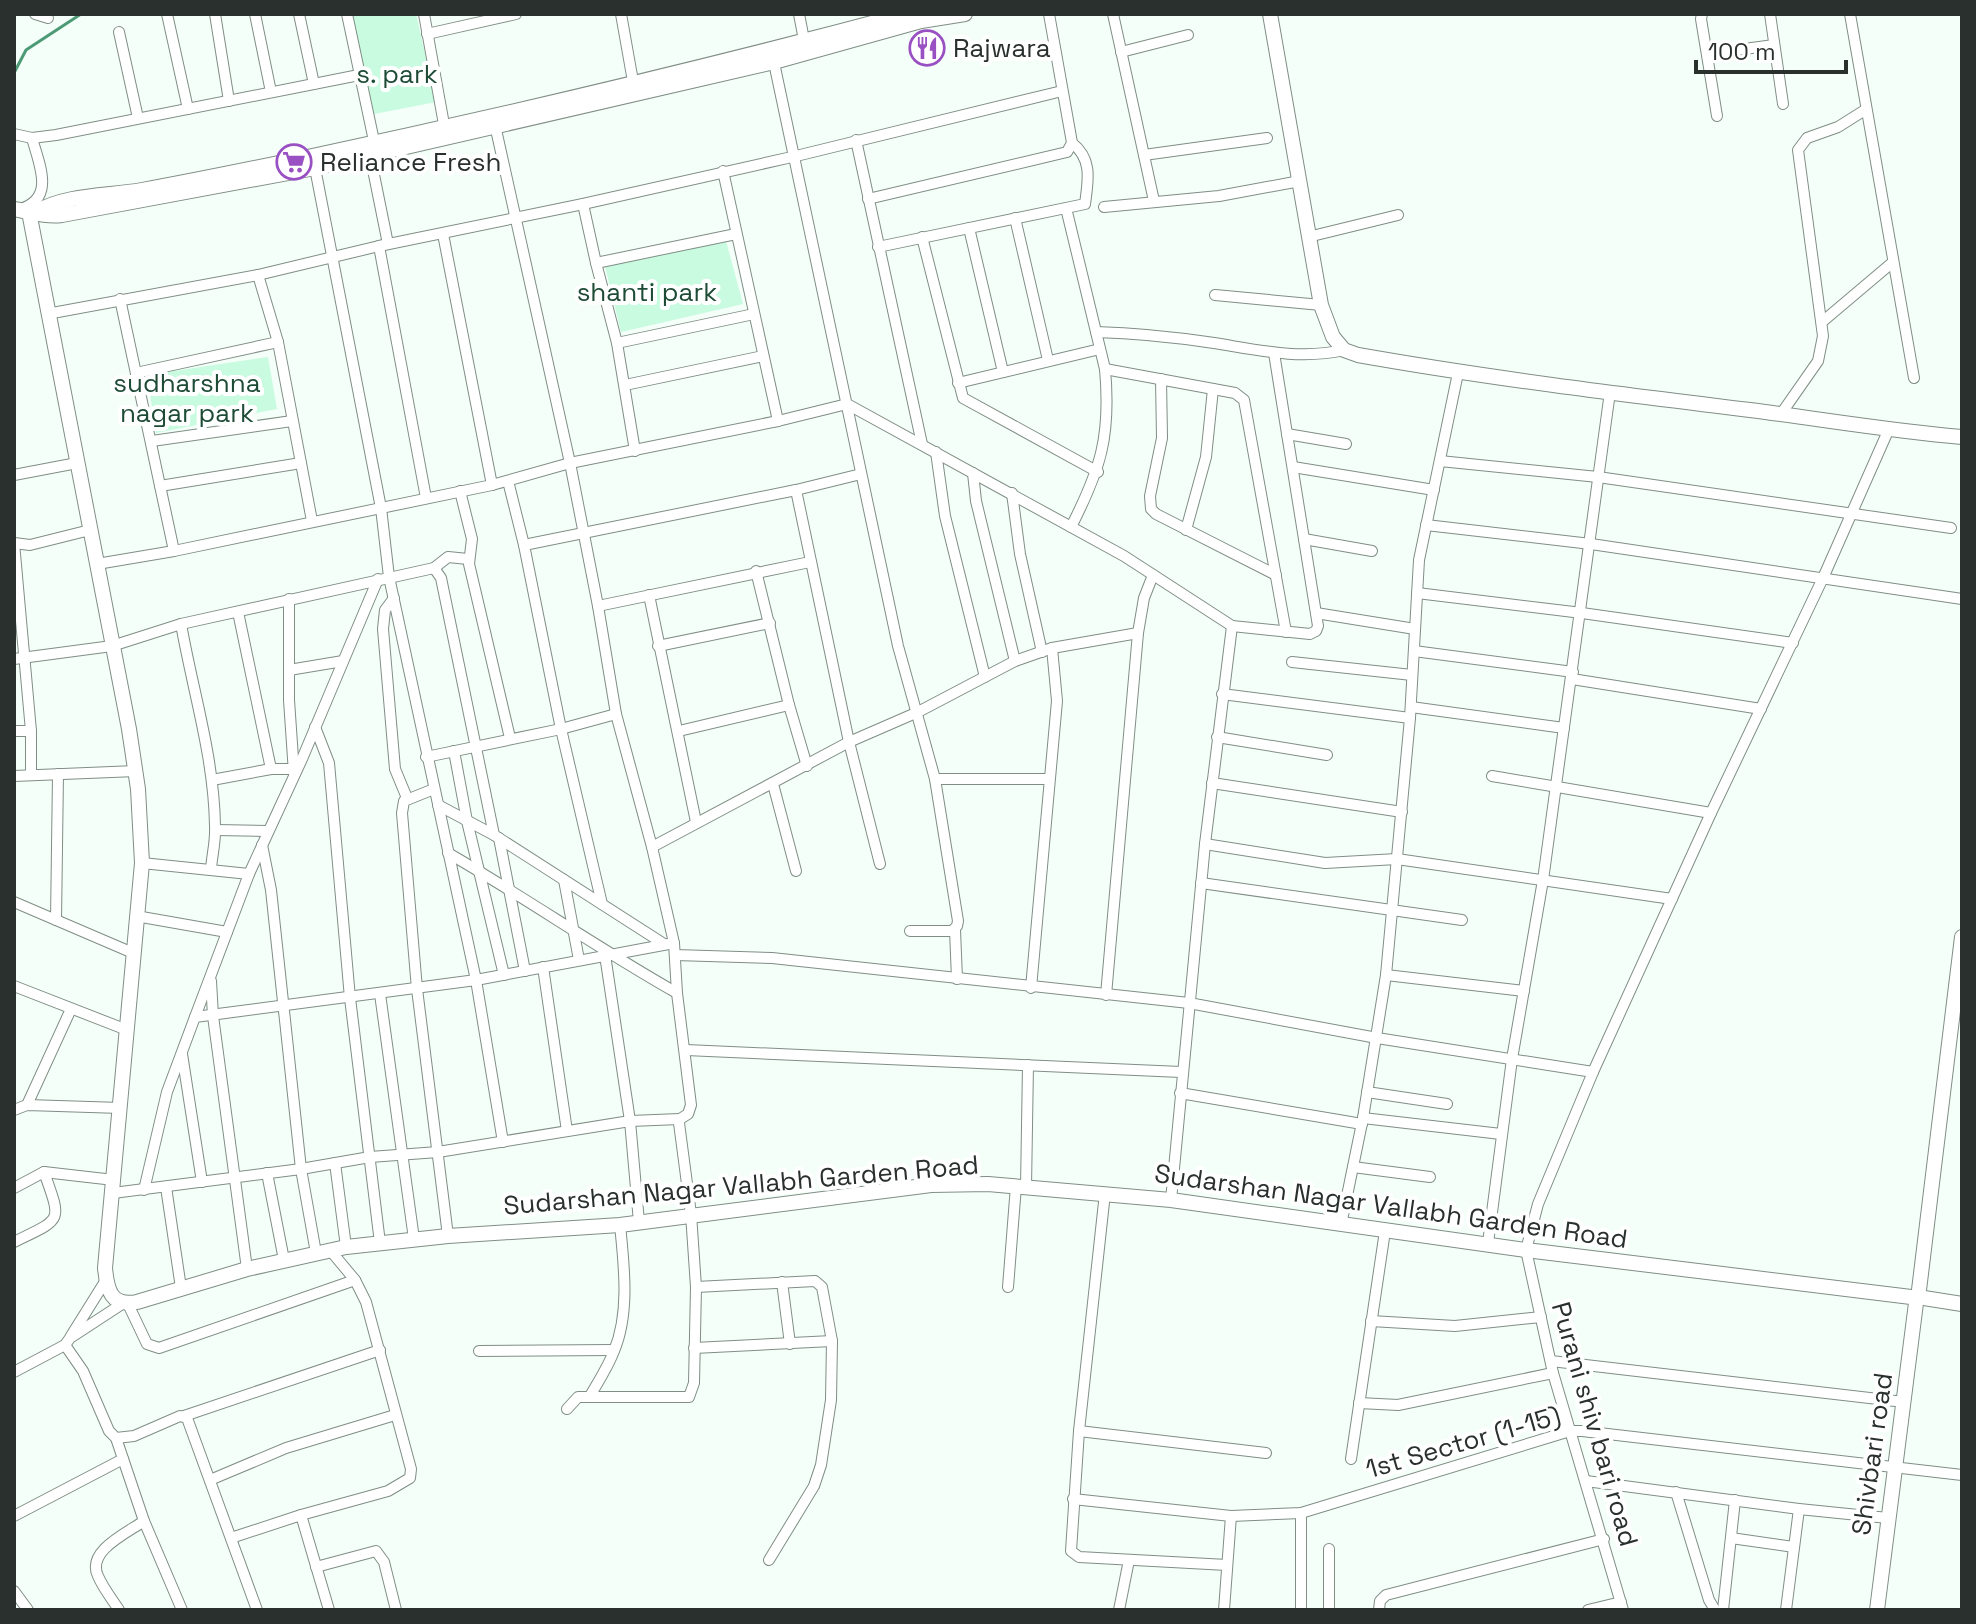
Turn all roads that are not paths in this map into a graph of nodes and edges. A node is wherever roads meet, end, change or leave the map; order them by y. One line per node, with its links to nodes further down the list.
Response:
1 (35, 14): 20 (street)
2 (167, 14): 36 (street)
3 (215, 14): 34 (street)
4 (255, 14): 33 (street)
5 (299, 14): 30 (street)
6 (347, 14): 29 (street)
7 (424, 14): 22 (street)
8 (516, 14): 18 (street)
9 (621, 14): 31 (street)
10 (799, 14): 24 (street)
11 (965, 14): 19 (street)
12 (1049, 14): 32 (street)
13 (1113, 14): 26 (street)
14 (1270, 14): 52 (street)
15 (1702, 14): 27 (street)
16 (1770, 14): 25 (street)
17 (1850, 14): 37 (street)
18 (501, 16): 22 (street)
19 (911, 17): 24 (street); 28 (street)
20 (48, 18)
21 (119, 32): 39 (street)
22 (427, 34): 41 (street)
23 (1188, 35): 26 (street)
24 (804, 40): 28 (street)
25 (1774, 45): 27 (street); 35 (street)
26 (1121, 52): 48 (street)
27 (1707, 54): 38 (street)
28 (773, 56): 31 (street); 49 (street)
29 (359, 75): 30 (street); 47 (street)
30 (314, 84): 33 (street)
31 (634, 88): 40 (street); 41 (street)
32 (1062, 91): 45 (street); 46 (street)
33 (271, 92): 34 (street)
34 (229, 101): 36 (street)
35 (1783, 104)
36 (188, 109): 39 (street)
37 (1865, 110): 70 (street); 78 (street)
38 (1717, 116)
39 (138, 118): 43 (street)
40 (495, 125): 41 (street); 60 (street)
41 (445, 131): 47 (street)
42 (14, 134): 43 (street)
43 (32, 138): 58 (street)
44 (1267, 138): 48 (street)
45 (856, 140): 49 (street); 53 (street)
46 (1072, 143): 53 (street); 57 (street)
47 (372, 148): 50 (street); 58 (street); 67 (street)
48 (1144, 155): 54 (street)
49 (792, 157): 51 (street); 97 (street)
50 (315, 168): 58 (street); 69 (street)
51 (723, 171): 55 (street); 64 (street)
52 (1300, 181): 54 (street); 66 (street)
53 (868, 199): 68 (street)
54 (1154, 201): 56 (street)
55 (583, 204): 60 (street); 71 (street)
56 (1104, 207)
57 (1066, 208): 61 (street); 79 (street)
58 (24, 211): 76 (street)
59 (1398, 215): 66 (street)
60 (516, 217): 63 (street); 112 (street)
61 (1015, 218): 62 (street); 86 (street)
62 (969, 228): 65 (street); 88 (street)
63 (443, 234): 67 (street); 120 (street)
64 (736, 234): 71 (street); 77 (street)
65 (922, 237): 68 (street); 93 (street)
66 (1308, 237): 75 (street)
67 (384, 245): 69 (street); 126 (street)
68 (878, 247): 105 (street)
69 (330, 257): 72 (street); 127 (street)
70 (1893, 262): 78 (street); 91 (street)
71 (596, 263): 81 (street)
72 (258, 275): 74 (street); 80 (street)
73 (1215, 295): 75 (street)
74 (120, 299): 76 (street); 89 (street)
75 (1321, 305): 83 (street)
76 (47, 314): 110 (street)
77 (754, 314): 81 (street); 85 (street)
78 (1822, 322): 98 (street)
79 (1096, 332): 82 (street); 84 (street)
80 (278, 342): 89 (street); 99 (street)
81 (617, 343): 94 (street)
82 (1100, 349): 86 (street); 87 (street)
83 (1344, 350): 84 (street); 90 (street)
84 (1274, 353): 102 (street)
85 (763, 356): 94 (street); 100 (street)
86 (1048, 360): 88 (street)
87 (1105, 369): 92 (street); 114 (street)
88 (1003, 372): 93 (street)
89 (136, 373): 104 (street)
90 (1458, 373): 96 (street); 109 (street)
91 (1914, 378)
92 (1161, 379): 95 (street); 134 (street)
93 (958, 383): 114 (street)
94 (625, 385): 107 (street)
95 (1213, 389): 134 (street); 148 (street)
96 (1610, 392): 98 (street); 118 (street)
97 (847, 404): 100 (street); 105 (street); 116 (street)
98 (1781, 414): 101 (street)
99 (292, 421): 104 (street); 111 (street)
100 (778, 421): 107 (street)
101 (1888, 431): 103 (street); 128 (street)
102 (1287, 434): 106 (street); 113 (street)
103 (1962, 437)
104 (152, 441): 121 (street)
105 (922, 444): 108 (street)
106 (1346, 444)
107 (635, 451): 112 (street)
108 (936, 452): 115 (street); 179 (street)
109 (1440, 461): 118 (street); 123 (street)
110 (77, 463): 117 (street); 133 (street)
111 (301, 463): 121 (street); 129 (street)
112 (570, 463): 119 (street); 135 (street)
113 (1293, 467): 123 (street); 136 (street)
114 (1098, 472): 131 (street)
115 (973, 473): 125 (street); 174 (street)
116 (861, 474): 122 (street); 183 (street)
117 (14, 475)
118 (1598, 477): 128 (street); 138 (street)
119 (508, 481): 120 (street); 139 (street)
120 (492, 485): 124 (street)
121 (160, 486): 140 (street)
122 (796, 490): 135 (street); 143 (street)
123 (1434, 490): 130 (street)
124 (460, 491): 126 (street); 142 (street)
125 (1012, 493): 131 (street); 170 (street)
126 (426, 498): 127 (street)
127 (381, 508): 129 (street); 149 (street)
128 (1851, 514): 132 (street); 150 (street)
129 (312, 521): 140 (street)
130 (1426, 525): 138 (street); 151 (street)
131 (1071, 527): 147 (street)
132 (1951, 528)
133 (90, 530): 137 (street); 144 (street)
134 (1186, 530): 148 (street)
135 (583, 532): 139 (street); 157 (street)
136 (1304, 539): 141 (street); 159 (street)
137 (14, 543): 156 (street)
138 (1591, 544): 150 (street); 160 (street)
139 (524, 545): 188 (street)
140 (174, 551): 144 (street)
141 (1372, 551)
142 (468, 559): 145 (street); 193 (street)
143 (810, 562): 146 (street); 194 (street)
144 (97, 564): 168 (street)
145 (434, 568): 149 (street); 195 (street)
146 (756, 571): 152 (street); 161 (street)
147 (1153, 575): 163 (street); 166 (street)
148 (1276, 575): 165 (street)
149 (384, 578): 153 (street); 154 (street); 173 (street)
150 (1823, 578): 155 (street); 167 (street)
151 (1417, 593): 160 (street); 164 (street)
152 (649, 595): 157 (street); 169 (street)
153 (394, 598): 198 (street); 214 (street)
154 (289, 599): 158 (street); 176 (street)
155 (1962, 599)
156 (17, 600): 172 (street)
157 (598, 606): 185 (street)
158 (238, 612): 162 (street); 200 (street)
159 (1316, 613): 164 (street); 165 (street)
160 (1582, 613): 167 (street); 178 (street)
161 (770, 623): 169 (street); 181 (street)
162 (181, 624): 168 (street); 209 (street)
163 (1232, 626): 165 (street); 180 (street)
164 (1415, 629): 171 (street)
165 (1286, 632)
166 (1138, 633): 170 (street); 268 (street)
167 (1793, 643): 182 (street)
168 (112, 646): 172 (street); 201 (street)
169 (658, 646): 191 (street)
170 (1047, 650): 174 (street); 208 (street)
171 (1414, 651): 177 (street); 178 (street)
172 (19, 658): 190 (street)
173 (343, 661): 176 (street); 186 (street)
174 (1015, 661): 179 (street)
175 (1292, 662): 177 (street)
176 (289, 670): 202 (street)
177 (1412, 675): 184 (street)
178 (1572, 676): 182 (street); 187 (street)
179 (985, 677): 183 (street)
180 (1222, 694): 184 (street); 192 (street)
181 (789, 705): 191 (street); 199 (street)
182 (1761, 709): 217 (street)
183 (918, 712): 194 (street); 207 (street)
184 (1410, 713): 187 (street); 216 (street)
185 (616, 714): 188 (street); 225 (street)
186 (315, 727): 202 (street); 269 (street)
187 (1564, 728): 212 (street)
188 (561, 729): 193 (street); 240 (street)
189 (14, 731): 190 (street)
190 (31, 731): 204 (street)
191 (679, 731): 219 (street)
192 (1217, 737): 197 (street); 210 (street)
193 (510, 738): 195 (street)
194 (849, 742): 199 (street); 229 (street)
195 (474, 746): 196 (street); 222 (street)
196 (454, 751): 198 (street); 218 (street)
197 (1327, 755)
198 (426, 757): 213 (street)
199 (807, 766): 211 (street)
200 (271, 769): 202 (street); 209 (street)
201 (136, 771): 203 (street); 228 (street)
202 (294, 772): 221 (street)
203 (58, 774): 204 (street); 243 (street)
204 (31, 775): 205 (street)
205 (14, 776)
206 (1492, 776): 212 (street)
207 (935, 779): 208 (street); 245 (street)
208 (1048, 779): 263 (street)
209 (212, 780): 220 (street)
210 (1212, 783): 216 (street); 223 (street)
211 (773, 784): 219 (street); 232 (street)
212 (1556, 785): 217 (street); 235 (street)
213 (434, 789): 214 (street); 215 (street)
214 (407, 798): 264 (street)
215 (438, 805): 218 (street); 226 (street)
216 (1402, 812): 227 (street)
217 (1711, 813): 238 (street)
218 (467, 821): 222 (street); 231 (street)
219 (696, 822): 225 (street)
220 (216, 830): 221 (street); 230 (street)
221 (268, 831): 224 (street)
222 (496, 837): 234 (street); 237 (street)
223 (1205, 844): 227 (street); 236 (street)
224 (262, 845): 233 (street); 271 (street)
225 (652, 847): 250 (street)
226 (448, 853): 231 (street); 261 (street)
227 (1397, 859): 235 (street); 241 (street)
228 (142, 863): 230 (street); 242 (street)
229 (880, 864)
230 (211, 869): 233 (street)
231 (479, 871): 237 (street); 258 (street)
232 (796, 871)
233 (249, 874): 248 (street)
234 (564, 880): 240 (street); 246 (street)
235 (1543, 880): 238 (street); 265 (street)
236 (1201, 883): 241 (street); 270 (street)
237 (507, 887): 246 (street); 256 (street)
238 (1672, 899): 282 (street)
239 (14, 902): 243 (street)
240 (602, 904): 250 (street)
241 (1392, 910): 244 (street); 259 (street)
242 (136, 916): 248 (street); 251 (street)
243 (56, 920): 251 (street)
244 (1462, 920)
245 (955, 930): 247 (street); 260 (street)
246 (573, 931): 252 (street); 254 (street)
247 (910, 931)
248 (227, 932): 257 (street)
249 (1962, 937): 334 (street, Shivbari road)
250 (669, 944): 252 (street); 253 (street)
251 (133, 953): 275 (street)
252 (606, 955): 254 (street); 266 (street); 290 (street)
253 (675, 955): 260 (street); 266 (street)
254 (579, 960): 255 (street)
255 (543, 967): 256 (street); 292 (street)
256 (525, 971): 258 (street)
257 (211, 975): 273 (street); 274 (street)
258 (504, 975): 261 (street)
259 (1386, 975): 265 (street); 276 (street)
260 (957, 979): 263 (street)
261 (476, 980): 264 (street); 294 (street)
262 (14, 986): 272 (street)
263 (1031, 988): 268 (street)
264 (417, 989): 267 (street); 295 (street)
265 (1524, 991): 279 (street)
266 (677, 993): 277 (street)
267 (380, 994): 269 (street); 296 (street)
268 (1106, 995): 270 (street)
269 (350, 998): 271 (street); 297 (street)
270 (1189, 1003): 276 (street); 281 (street)
271 (282, 1007): 273 (street); 300 (street)
272 (71, 1009): 275 (street); 286 (street)
273 (213, 1016): 274 (street); 303 (street)
274 (195, 1017): 278 (street)
275 (127, 1030): 287 (street)
276 (1377, 1038): 279 (street); 283 (street)
277 (686, 1050): 280 (street); 289 (street)
278 (181, 1052): 305 (street); 310 (street)
279 (1512, 1059): 282 (street); 293 (street)
280 (1028, 1065): 281 (street); 308 (street)
281 (1181, 1072): 284 (street)
282 (1593, 1072): 324 (street)
283 (1367, 1092): 285 (street); 291 (street)
284 (1180, 1093): 291 (street); 312 (street)
285 (1447, 1104)
286 (27, 1105): 287 (street); 288 (street)
287 (121, 1108): 306 (street)
288 (14, 1110)
289 (680, 1119): 290 (street); 313 (street)
290 (630, 1121): 292 (street); 314 (street)
291 (1362, 1121): 293 (street); 299 (street)
292 (567, 1131): 294 (street)
293 (1501, 1134): 322 (street)
294 (503, 1142): 295 (street)
295 (438, 1152): 296 (street); 318 (street)
296 (402, 1154): 297 (street); 319 (street)
297 (370, 1157): 298 (street); 321 (street)
298 (335, 1163): 300 (street); 323 (street)
299 (1353, 1167): 304 (street); 316 (street)
300 (301, 1169): 302 (street); 325 (street)
301 (44, 1172): 306 (street); 309 (street); 320 (street)
302 (267, 1173): 303 (street); 326 (street)
303 (236, 1177): 305 (street); 327 (street)
304 (1430, 1177)
305 (202, 1182): 307 (street)
306 (113, 1187): 310 (street); 328 (street)
307 (166, 1187): 310 (street); 333 (street)
308 (1021, 1187): 311 (street, Sudarshan Nagar Vallabh Garden Road); 313 (street, Sudarshan Nagar Vallabh Garden Road); 332 (street)
309 (14, 1188)
310 (144, 1190)
311 (1105, 1193): 312 (street, Sudarshan Nagar Vallabh Garden Road); 354 (street)
312 (1171, 1200): 316 (street, Sudarshan Nagar Vallabh Garden Road)
313 (691, 1214): 314 (street, Sudarshan Nagar Vallabh Garden Road); 331 (street)
314 (639, 1222): 315 (street, Sudarshan Nagar Vallabh Garden Road)
315 (620, 1225): 318 (street, Sudarshan Nagar Vallabh Garden Road); 344 (street)
316 (1341, 1225): 317 (street, Sudarshan Nagar Vallabh Garden Road)
317 (1385, 1231): 322 (street, Sudarshan Nagar Vallabh Garden Road); 338 (street)
318 (448, 1236): 319 (street, Sudarshan Nagar Vallabh Garden Road)
319 (414, 1239): 321 (street, Sudarshan Nagar Vallabh Garden Road)
320 (14, 1242)
321 (380, 1243): 323 (street, Sudarshan Nagar Vallabh Garden Road)
322 (1488, 1243): 324 (street, Sudarshan Nagar Vallabh Garden Road)
323 (346, 1247): 325 (street, Sudarshan Nagar Vallabh Garden Road)
324 (1526, 1250): 334 (street, Sudarshan Nagar Vallabh Garden Road); 337 (street, Purani shiv bari road)
325 (323, 1252): 326 (street, Sudarshan Nagar Vallabh Garden Road); 329 (street)
326 (284, 1260): 327 (street, Sudarshan Nagar Vallabh Garden Road)
327 (247, 1269): 333 (street, Sudarshan Nagar Vallabh Garden Road)
328 (106, 1280): 335 (street); 340 (street)
329 (355, 1280): 335 (street); 343 (street)
330 (782, 1282): 331 (street); 339 (street); 341 (street)
331 (696, 1287): 342 (street)
332 (1008, 1287)
333 (181, 1288): 335 (street, Sudarshan Nagar Vallabh Garden Road)
334 (1918, 1297): 336 (street, Sudarshan Nagar Vallabh Garden Road); 349 (street, Shivbari road)
335 (125, 1304): 340 (street)
336 (1962, 1304)
337 (1541, 1317): 338 (street); 346 (street, Purani shiv bari road)
338 (1371, 1321): 350 (street)
339 (832, 1341): 341 (street); 379 (street)
340 (67, 1342): 347 (street); 356 (street)
341 (790, 1344): 342 (street)
342 (694, 1348): 348 (street)
343 (380, 1350): 352 (street); 353 (street)
344 (614, 1350): 345 (street); 348 (street)
345 (479, 1351)
346 (1552, 1367): 349 (street); 350 (street); 355 (street, Purani shiv bari road)
347 (14, 1372)
348 (590, 1396): 351 (street)
349 (1904, 1402): 360 (street, Shivbari road)
350 (1359, 1403): 359 (street)
351 (567, 1409)
352 (395, 1415): 362 (street); 369 (street)
353 (184, 1416): 356 (street); 362 (street)
354 (1079, 1431): 357 (street); 365 (street)
355 (1570, 1431): 360 (street, 1st Sector (1-15)); 363 (street, Purani shiv bari road); 368 (street, 1st Sector (1-15))
356 (116, 1438): 358 (street)
357 (1266, 1453)
358 (123, 1459): 370 (street); 373 (street)
359 (1351, 1459)
360 (1895, 1467): 361 (street, 1st Sector (1-15)); 372 (street, Shivbari road)
361 (1962, 1475)
362 (210, 1480): 374 (street)
363 (1586, 1481): 364 (street); 376 (street, Purani shiv bari road)
364 (1676, 1492): 366 (street); 397 (street)
365 (1073, 1499): 371 (street, 1st Sector (1-15)); 380 (street)
366 (1735, 1500): 367 (street); 375 (street)
367 (1799, 1509): 372 (street); 377 (street)
368 (1301, 1513): 371 (street, 1st Sector (1-15)); 393 (street)
369 (301, 1515): 374 (street); 382 (street)
370 (14, 1516)
371 (1231, 1516): 381 (street)
372 (1888, 1518): 400 (street, Shivbari road)
373 (144, 1521): 386 (street); 387 (street)
374 (231, 1538): 388 (street)
375 (1731, 1538): 377 (street); 398 (street)
376 (1604, 1539): 384 (street, Purani shiv bari road); 395 (street)
377 (1794, 1547): 399 (street)
378 (1329, 1549): 394 (street)
379 (769, 1560)
380 (1129, 1560): 381 (street); 391 (street)
381 (1227, 1565): 392 (street)
382 (316, 1567): 389 (street); 390 (street)
383 (14, 1591): 385 (street)
384 (1622, 1606): 396 (street)
385 (28, 1610)
386 (119, 1610)
387 (182, 1610)
388 (257, 1610)
389 (329, 1610)
390 (396, 1610)
391 (1119, 1610)
392 (1224, 1610)
393 (1301, 1610)
394 (1329, 1610)
395 (1379, 1610)
396 (1588, 1610)
397 (1715, 1610)
398 (1723, 1610)
399 (1786, 1610)
400 (1877, 1610)

